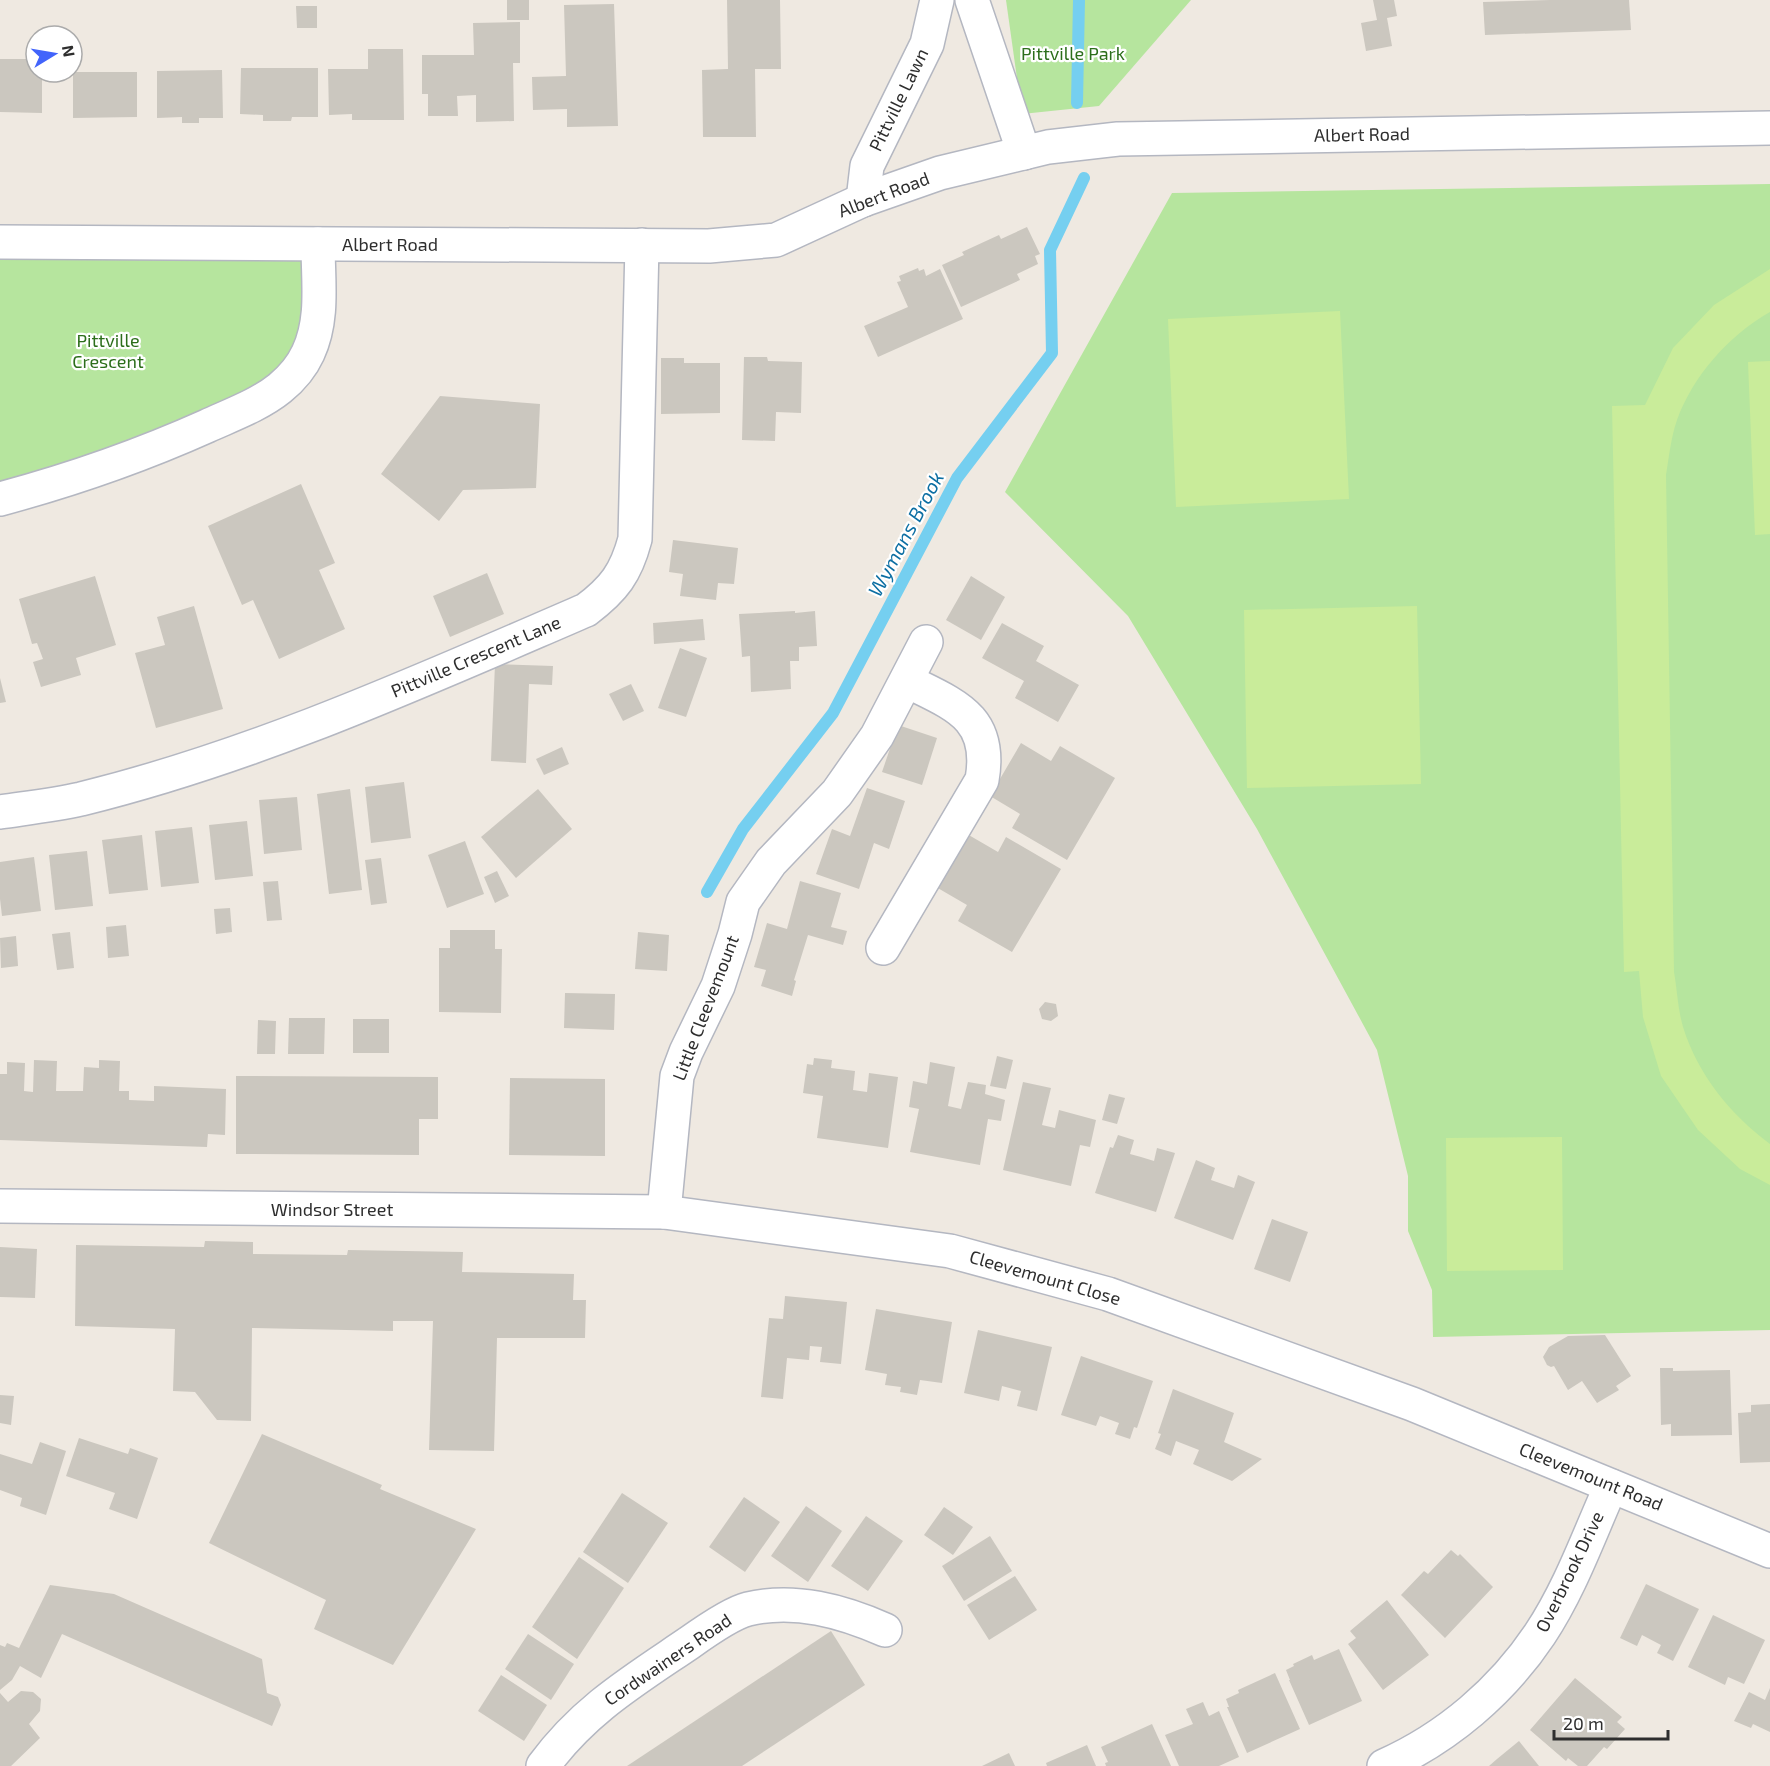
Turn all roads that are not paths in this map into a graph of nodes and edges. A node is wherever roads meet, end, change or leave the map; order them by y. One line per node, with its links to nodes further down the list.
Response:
1 (937, 0): 5 (street, Pittville Lawn)
2 (972, 0): 4 (street)
3 (1770, 128): 4 (street, Albert Road)
4 (1024, 153): 5 (street, Albert Road)
5 (863, 200): 8 (street, Albert Road)
6 (0, 242): 7 (street, Albert Road)
7 (318, 244): 8 (street, Albert Road); 9 (street)
8 (642, 245): 12 (street, Pittville Crescent Lane)
9 (0, 499)
10 (927, 642): 11 (street, Little Cleevemount)
11 (907, 681): 13 (street); 15 (street, Little Cleevemount)
12 (0, 812)
13 (883, 948)
14 (0, 1206): 15 (street, Windsor Street)
15 (664, 1212): 16 (street, Cleevemount Close)
16 (1412, 1404): 17 (street, Cleevemount Road)
17 (1611, 1486): 18 (street, Cleevemount Road); 21 (street, Overbrook Drive)
18 (1770, 1551)
19 (885, 1630): 20 (street, Cordwainers Road)
20 (543, 1766)
21 (1384, 1766)

